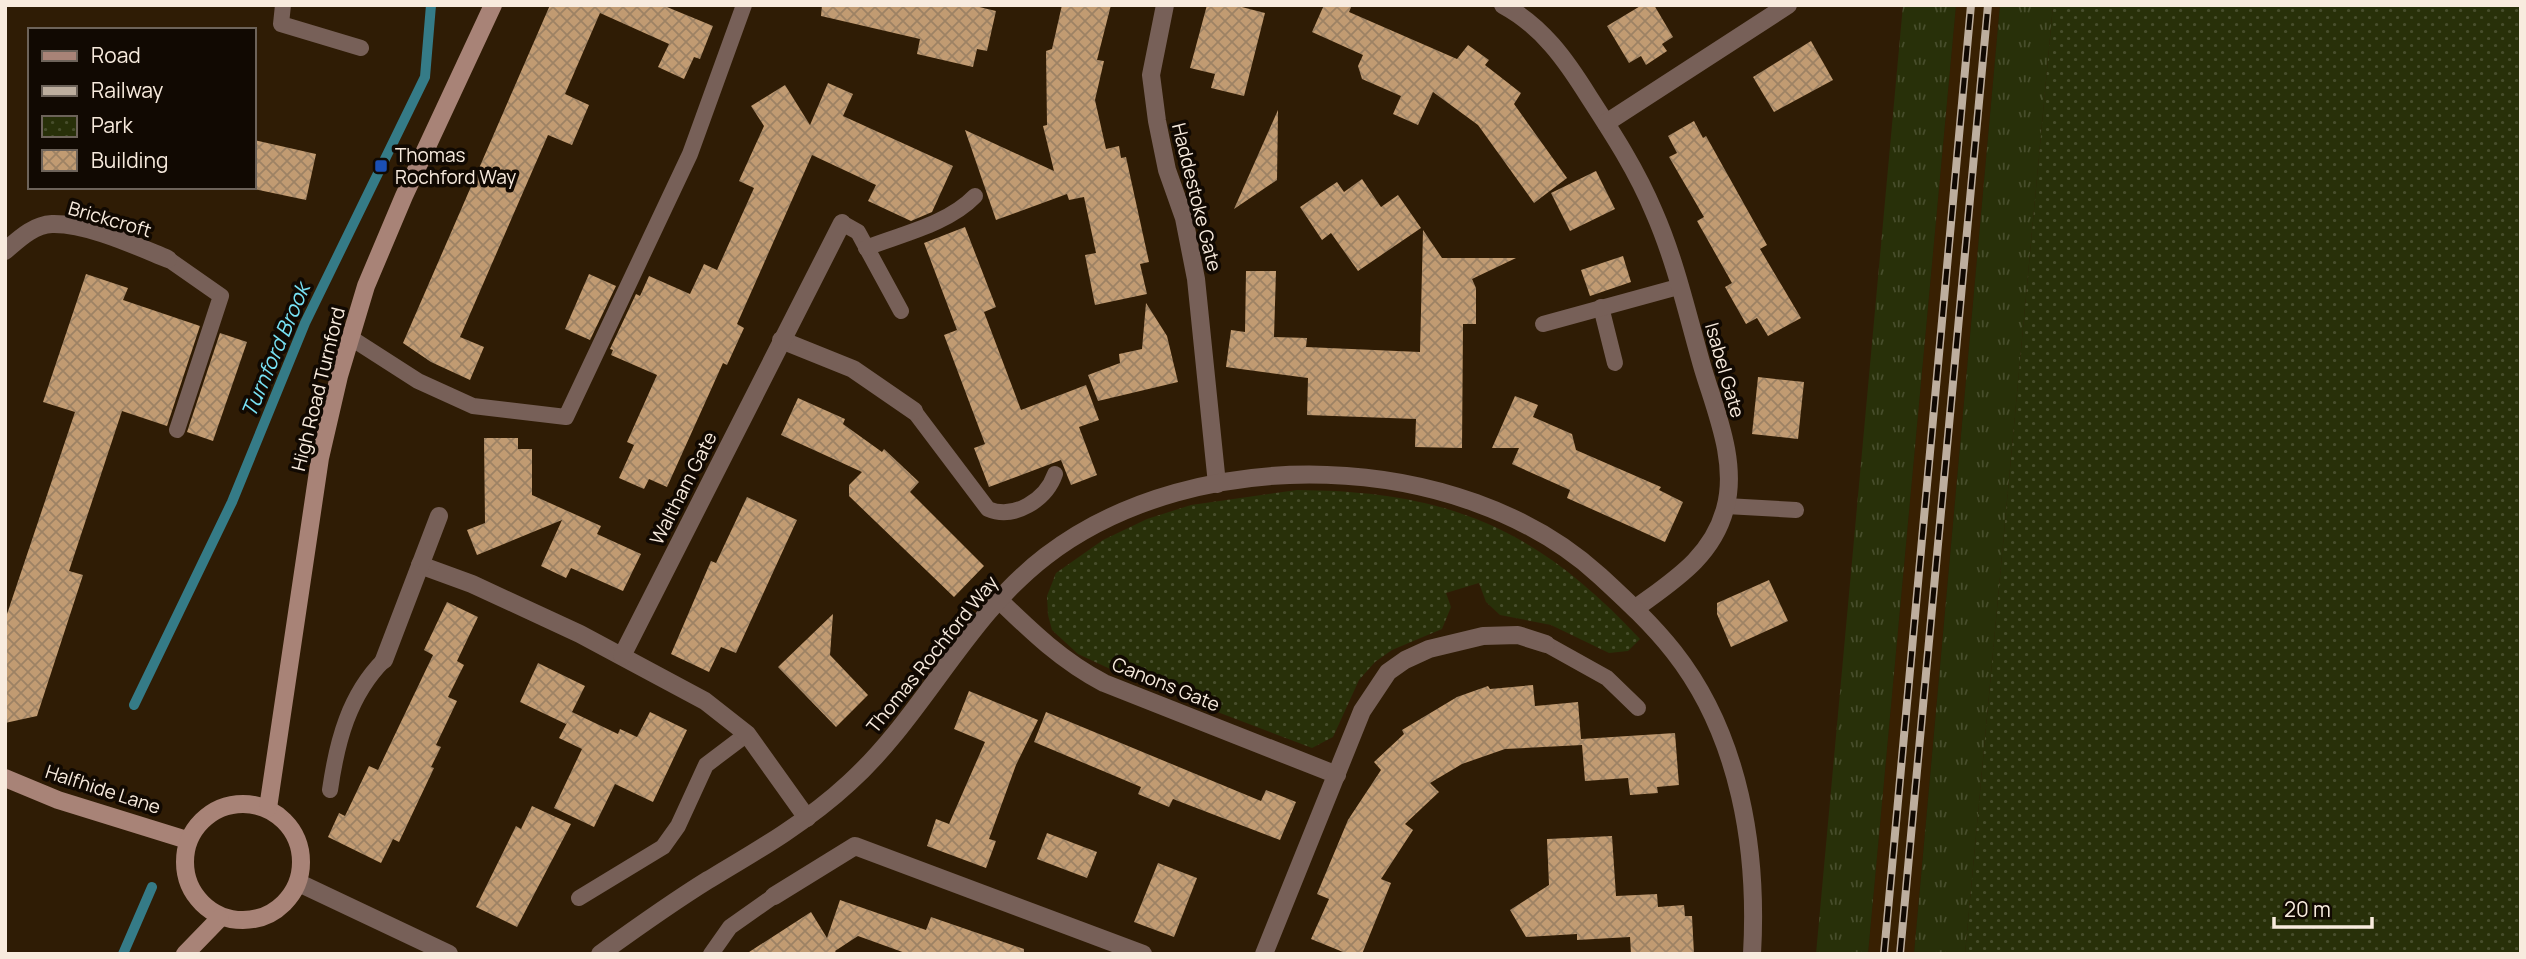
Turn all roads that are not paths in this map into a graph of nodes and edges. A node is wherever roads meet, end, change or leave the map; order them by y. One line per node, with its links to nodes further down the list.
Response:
1 (283, 5): 7 (lane)
2 (493, 5): 18 (main road, High Road Turnford)
3 (744, 5): 18 (lane)
4 (1165, 5): 24 (street, Haddestoke Gate)
5 (1503, 5): 8 (street, Isabel Gate)
6 (1788, 5): 8 (street)
7 (361, 48)
8 (1606, 122): 14 (street, Isabel Gate)
9 (975, 196): 11 (lane)
10 (842, 223): 11 (lane); 19 (street, Waltham Gate)
11 (866, 248): 16 (lane)
12 (5, 251): 13 (street, Brickcroft)
13 (168, 259): 22 (lane)
14 (1678, 287): 15 (lane); 25 (street, Isabel Gate)
15 (1601, 307): 17 (lane); 20 (lane)
16 (901, 311)
17 (1544, 324)
18 (351, 338): 39 (main road, High Road Turnford)
19 (781, 340): 21 (street); 32 (street, Waltham Gate)
20 (1615, 363)
21 (914, 411): 23 (lane)
22 (177, 430)
23 (1055, 474)
24 (1217, 484): 29 (street, Thomas Rochford Way); 30 (street, Thomas Rochford Way)
25 (1726, 506): 26 (lane); 30 (street, Isabel Gate)
26 (1796, 510)
27 (439, 516): 28 (street)
28 (420, 565): 32 (street); 33 (street)
29 (998, 600): 36 (street, Canons Gate); 40 (street, Thomas Rochford Way)
30 (1636, 608): 52 (street, Thomas Rochford Way)
31 (1546, 644): 34 (lane); 36 (street)
32 (622, 656): 35 (street)
33 (384, 660): 38 (lane)
34 (1638, 708)
35 (747, 733): 40 (street); 44 (lane)
36 (1337, 775): 51 (street)
37 (5, 778): 41 (main road, Halfhide Lane)
38 (330, 790)
39 (268, 808): 41 (main road); 42 (main road)
40 (807, 818): 48 (street, Thomas Rochford Way)
41 (187, 840): 45 (main road)
42 (299, 883): 45 (main road); 47 (street)
43 (774, 896): 49 (lane); 50 (street)
44 (579, 898)
45 (220, 918): 46 (main road)
46 (185, 954)
47 (449, 954)
48 (600, 954)
49 (711, 954)
50 (1143, 954)
51 (1264, 954)
52 (1752, 954)

